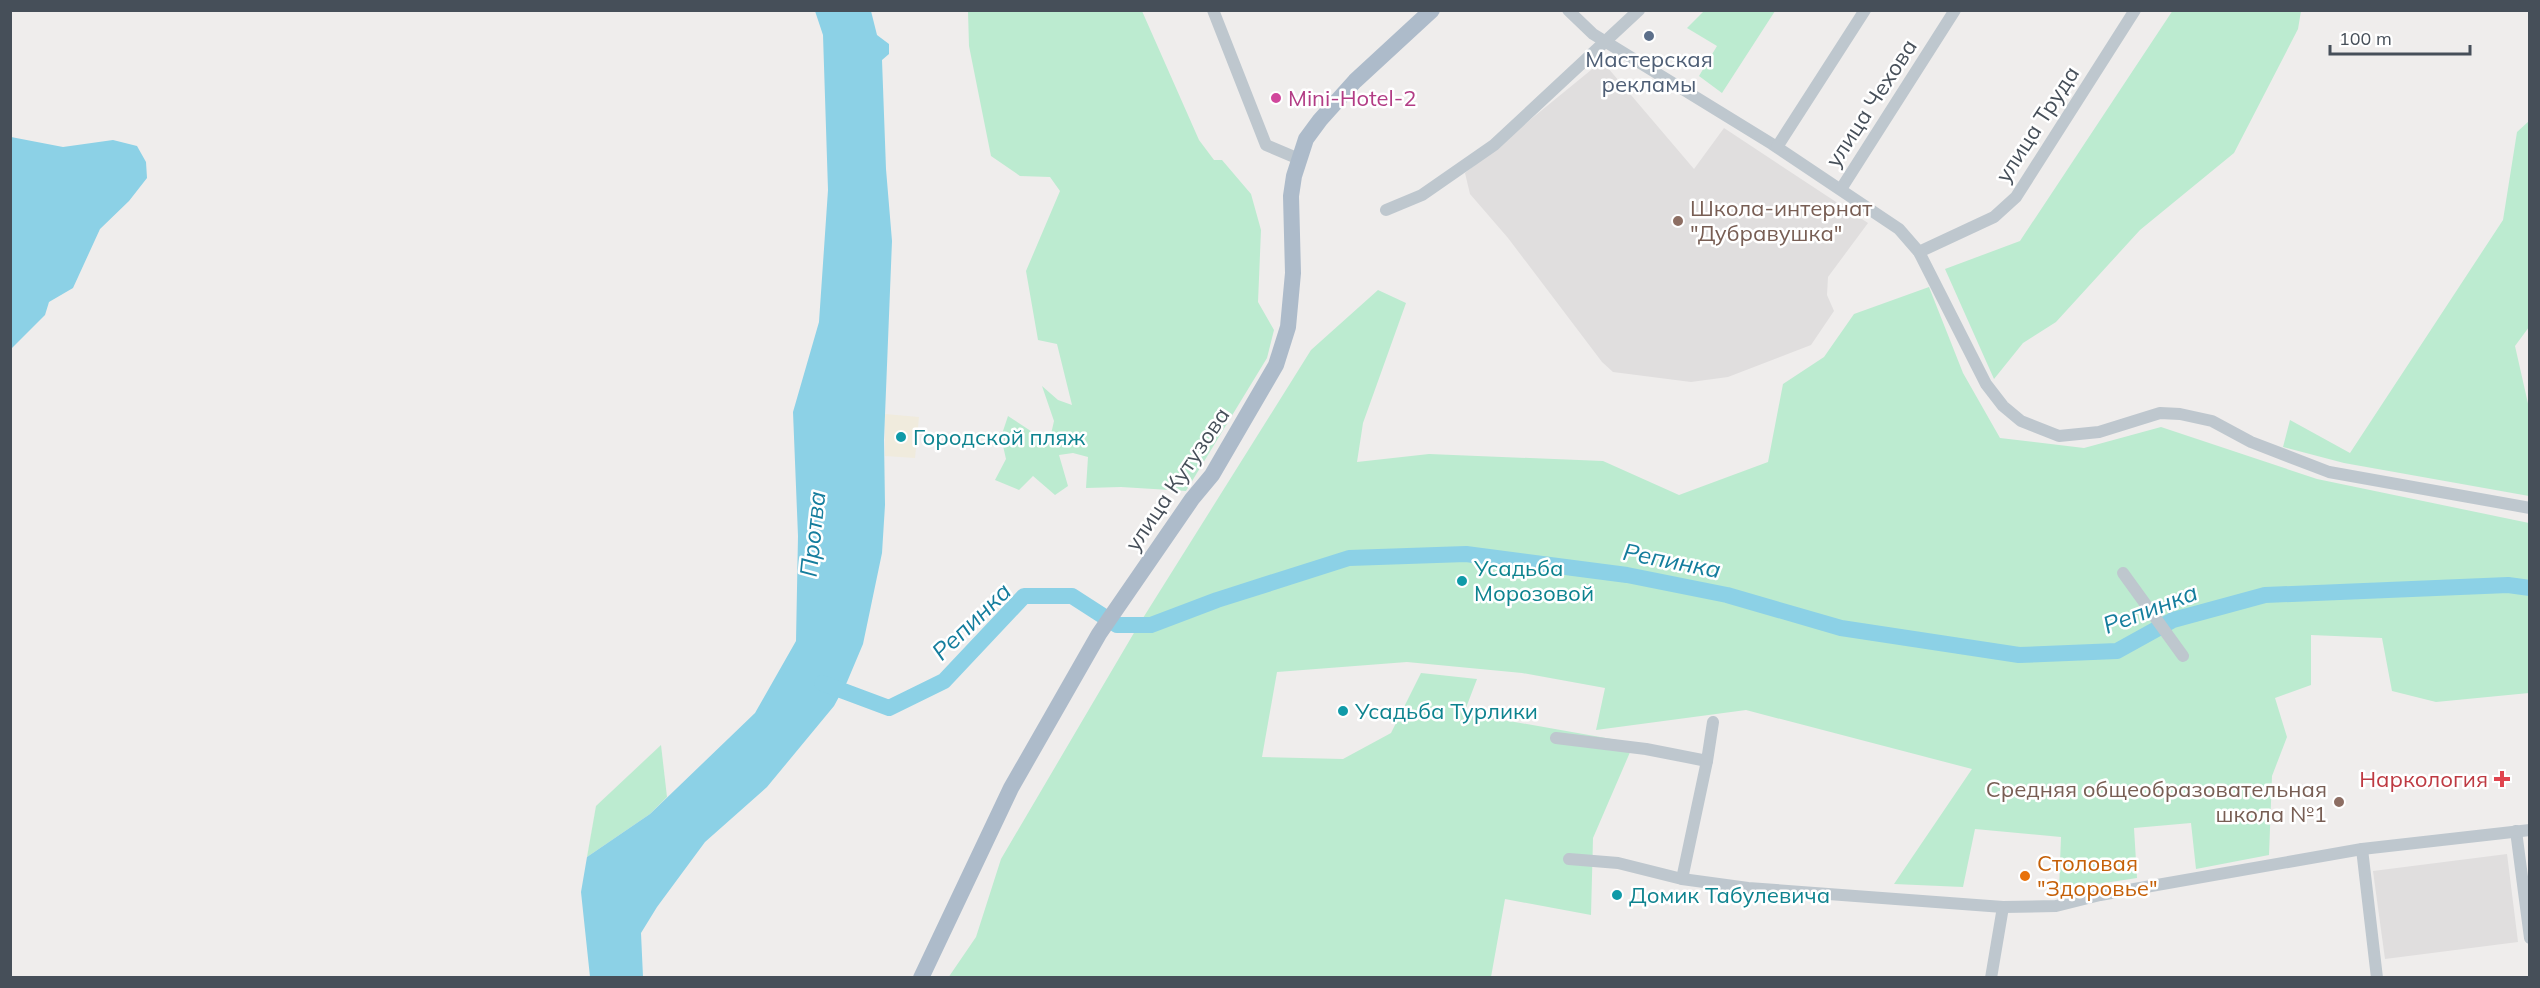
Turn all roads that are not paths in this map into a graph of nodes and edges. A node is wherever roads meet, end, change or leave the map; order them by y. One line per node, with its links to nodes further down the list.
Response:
1 (1432, 10): 10 (main road, улица Кутузова)
2 (1568, 10): 8 (street)
3 (1639, 10): 8 (street)
4 (1865, 10): 9 (street)
5 (1955, 10): 11 (street, улица Чехова)
6 (2135, 10): 13 (street, улица Труда)
7 (1213, 11): 10 (street)
8 (1606, 42): 9 (street); 12 (street)
9 (1777, 147): 11 (street)
10 (1299, 159): 27 (main road, улица Кутузова)
11 (1841, 189): 13 (street)
12 (1386, 210)
13 (1919, 252): 14 (street)
14 (2529, 508)
15 (2123, 573): 16 (street)
16 (2183, 656)
17 (1713, 722): 19 (street)
18 (1556, 738): 19 (street)
19 (1707, 761): 24 (street)
20 (2529, 830): 21 (street)
21 (2516, 831): 22 (street); 26 (street)
22 (2362, 849): 25 (street); 29 (street)
23 (1569, 859): 24 (street)
24 (1682, 879): 25 (street)
25 (2003, 907): 28 (street)
26 (2529, 938)
27 (921, 978)
28 (1991, 978)
29 (2377, 978)

